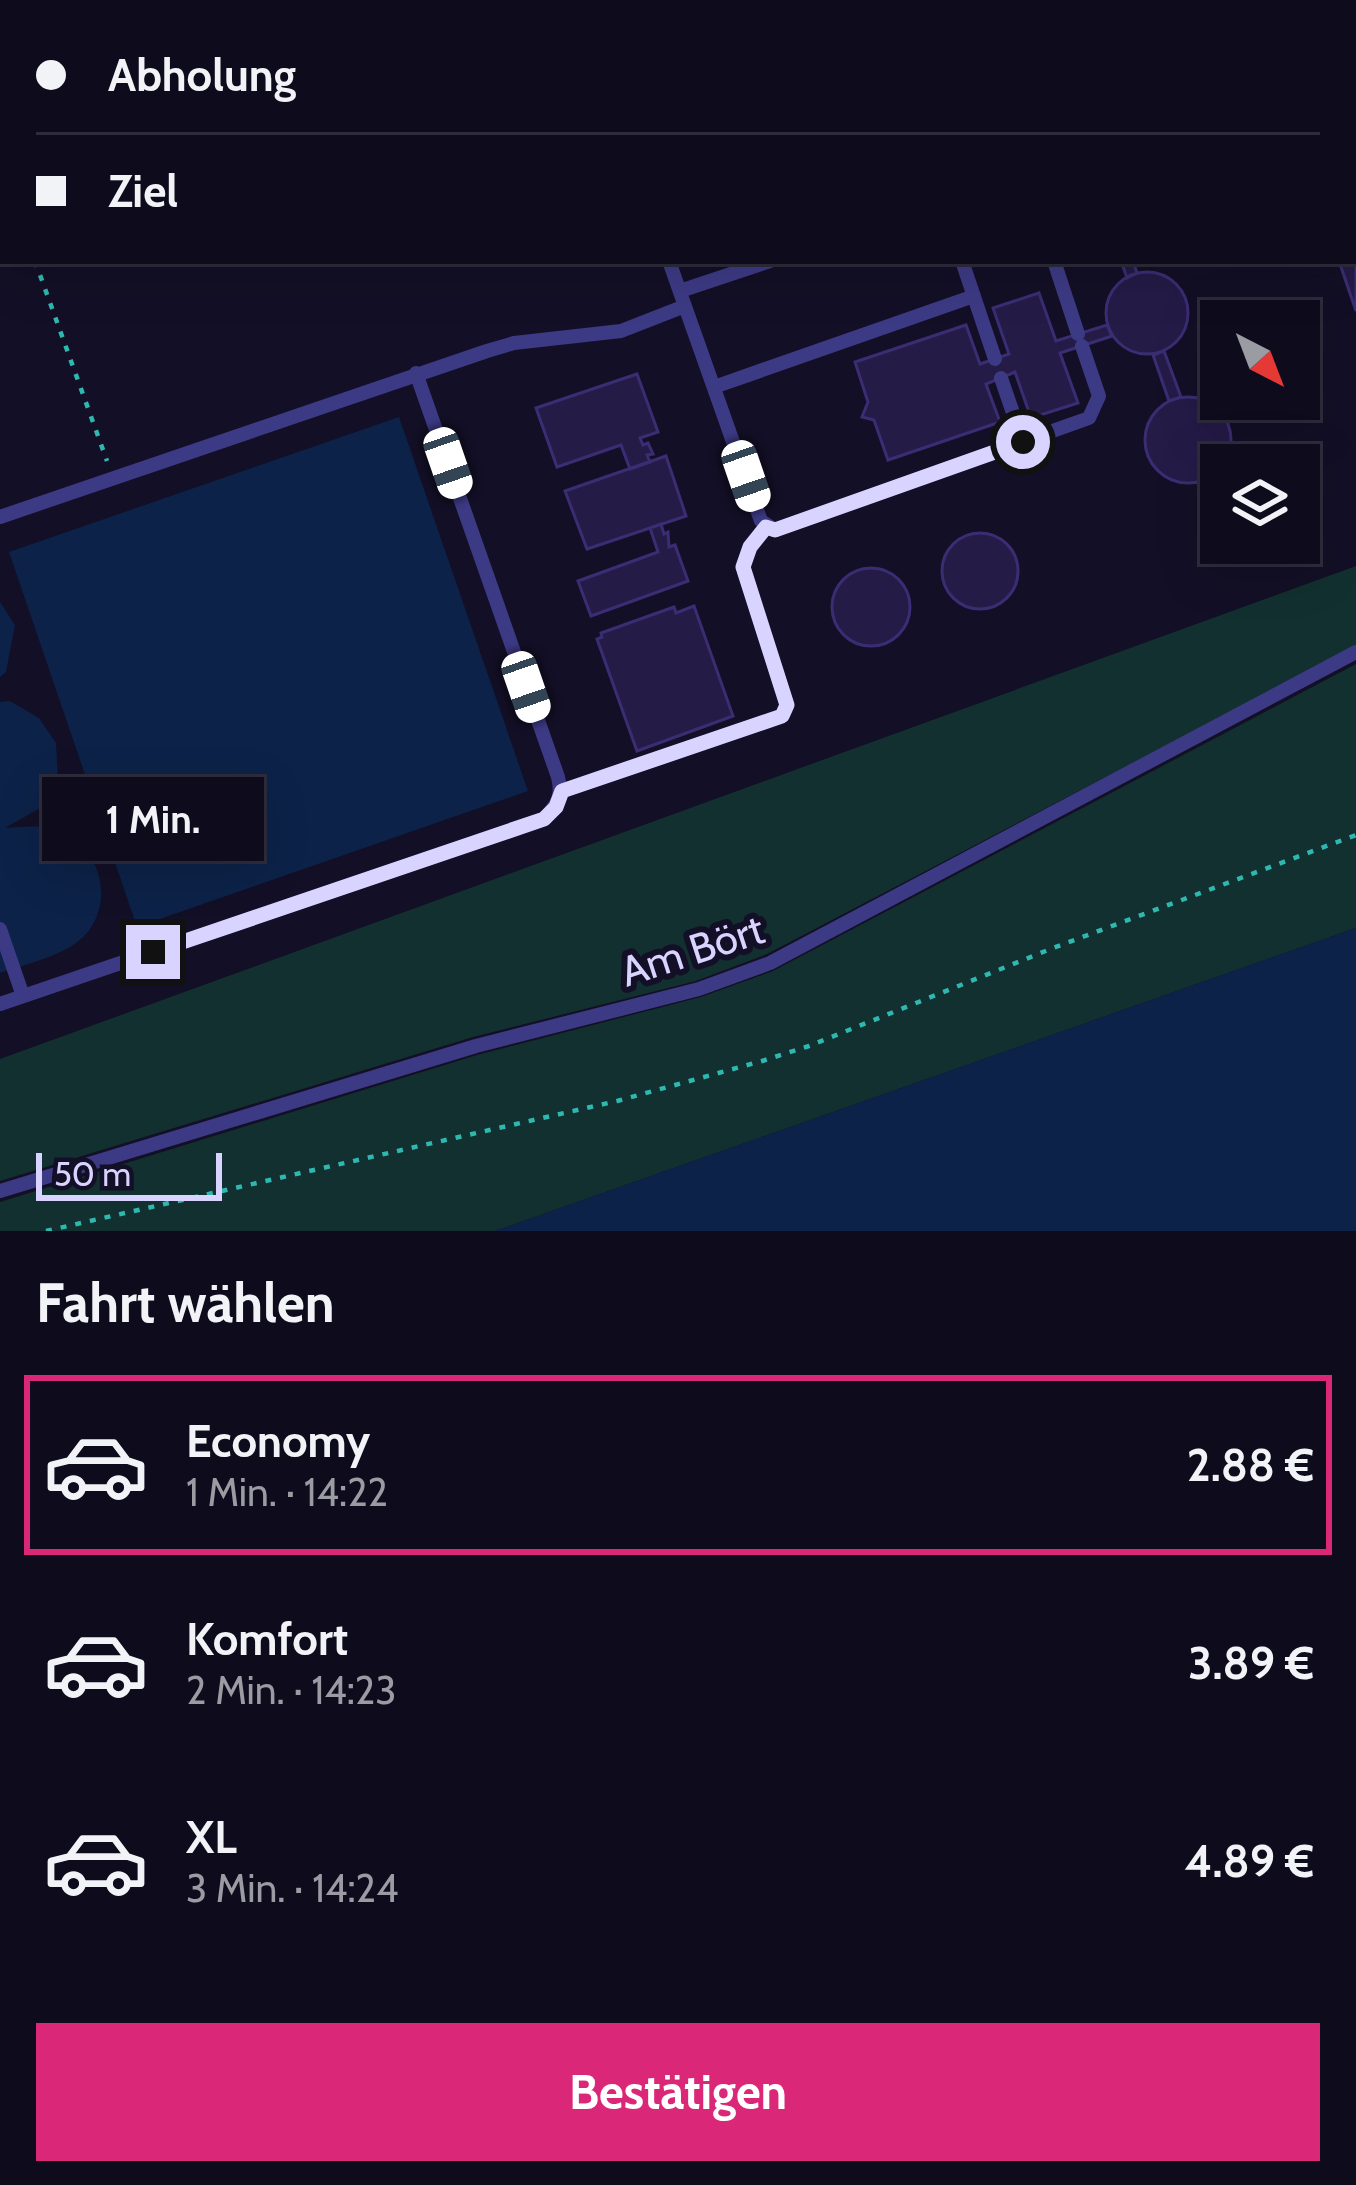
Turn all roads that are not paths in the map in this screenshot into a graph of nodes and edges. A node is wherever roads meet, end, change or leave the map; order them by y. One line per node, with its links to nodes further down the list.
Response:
1 (670, 264): 6 (lane)
2 (763, 264): 6 (lane)
3 (963, 264): 5 (lane)
4 (1055, 264): 11 (lane)
5 (974, 296): 7 (lane); 10 (lane)
6 (683, 298): 8 (lane); 10 (lane)
7 (995, 359)
8 (416, 374): 12 (lane); 15 (lane)
9 (1001, 377): 11 (lane)
10 (714, 387): 13 (lane)
11 (1023, 442): 13 (lane)
12 (0, 517)
13 (766, 527): 15 (lane)
14 (1356, 652): 19 (lane, Am Bört)
15 (562, 791): 17 (lane)
16 (0, 929): 17 (lane)
17 (22, 996): 18 (lane)
18 (0, 1004)
19 (0, 1191)

